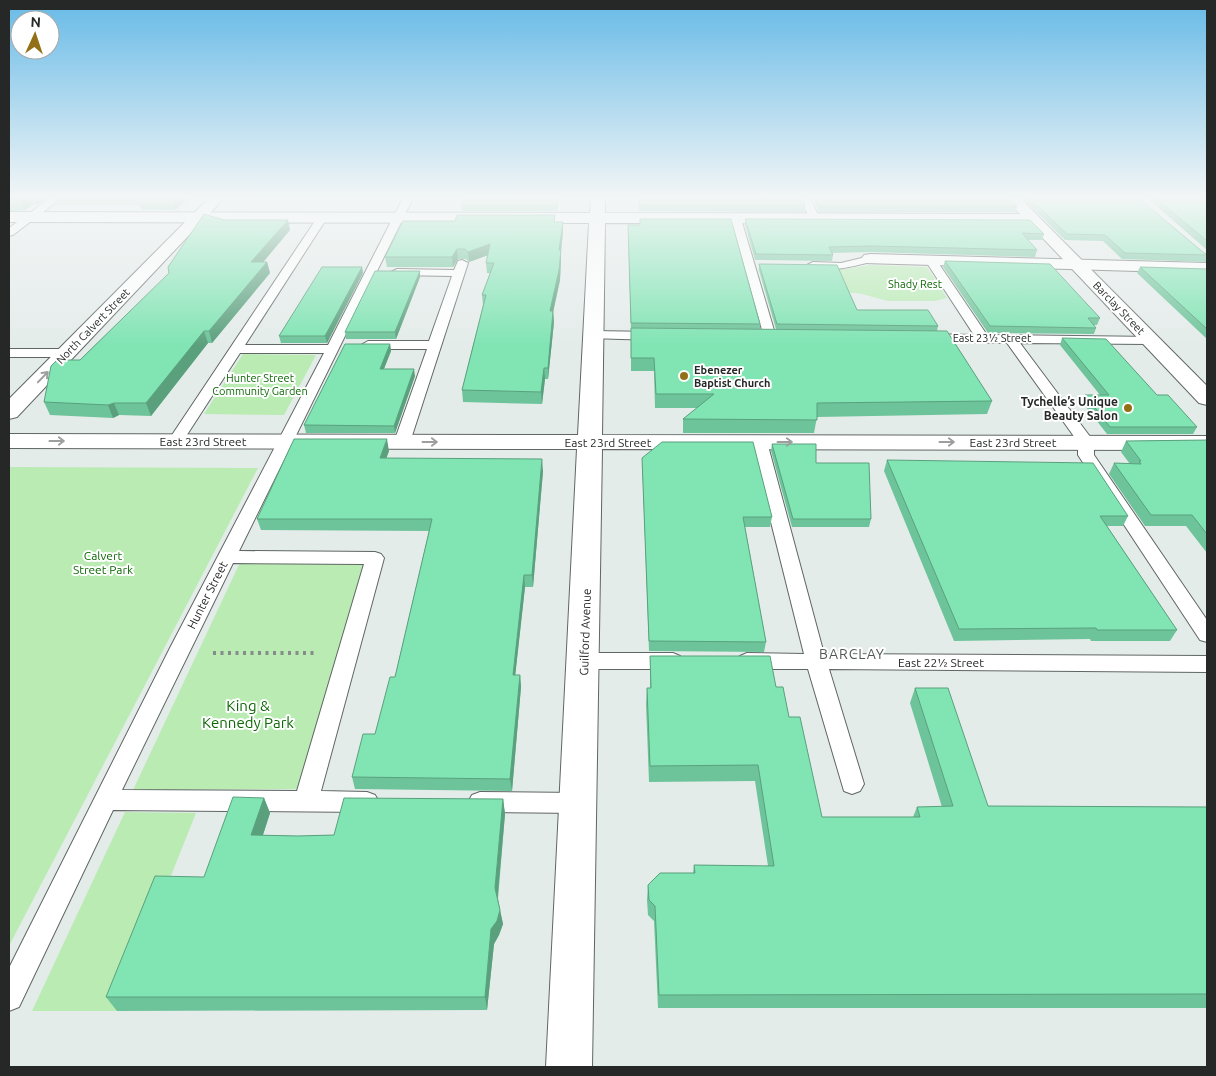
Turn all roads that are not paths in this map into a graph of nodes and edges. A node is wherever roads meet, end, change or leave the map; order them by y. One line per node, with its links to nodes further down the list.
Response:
1 (171, 246): 24 (street, North Calvert Street)
2 (303, 246): 22 (lane)
3 (384, 246): 12 (lane, Hunter Street)
4 (597, 246): 13 (street, Guilford Avenue)
5 (748, 246): 15 (lane)
6 (1059, 246): 9 (street, Barclay Street)
7 (870, 259): 8 (street); 10 (lane)
8 (931, 260): 9 (street); 17 (lane)
9 (1077, 264): 11 (street); 19 (street, Barclay Street)
10 (801, 265)
11 (1207, 268)
12 (371, 272): 20 (lane); 21 (lane, Hunter Street)
13 (594, 335): 14 (lane); 31 (street, Guilford Avenue)
14 (672, 336)
15 (770, 337)
16 (915, 338): 17 (lane, East 23½ Street)
17 (983, 338): 18 (lane, East 23½ Street)
18 (1010, 338): 19 (lane, East 23½ Street); 33 (lane)
19 (1150, 340): 25 (street, Barclay Street)
20 (434, 345): 21 (lane); 30 (lane)
21 (342, 346): 22 (lane); 29 (lane, Hunter Street)
22 (236, 349): 28 (lane)
23 (9, 353): 24 (lane)
24 (67, 353): 26 (street, North Calvert Street, one-way to 24)
25 (1207, 398)
26 (9, 412)
27 (9, 441): 28 (street, East 23rd Street, one-way to 28)
28 (176, 441): 29 (street, East 23rd Street)
29 (287, 441): 30 (street, East 23rd Street); 35 (lane, Hunter Street)
30 (402, 442): 31 (street, East 23rd Street, one-way to 31)
31 (591, 442): 32 (street, East 23rd Street); 37 (street, Guilford Avenue)
32 (759, 442): 33 (street, East 23rd Street, one-way to 33); 40 (lane)
33 (1086, 442): 34 (street, East 23rd Street); 36 (lane)
34 (1207, 443)
35 (227, 557): 43 (lane, Hunter Street); 44 (lane)
36 (1207, 635)
37 (584, 661): 38 (lane); 47 (street, Guilford Avenue)
38 (687, 661)
39 (727, 661): 40 (lane, East 22½ Street)
40 (816, 661): 41 (lane, East 22½ Street); 42 (lane)
41 (1207, 664)
42 (852, 784)
43 (105, 800): 44 (lane); 48 (lane, Hunter Street)
44 (306, 802): 45 (lane)
45 (384, 802)
46 (462, 802): 47 (lane)
47 (579, 803): 49 (street, Guilford Avenue)
48 (9, 997)
49 (570, 1067)

